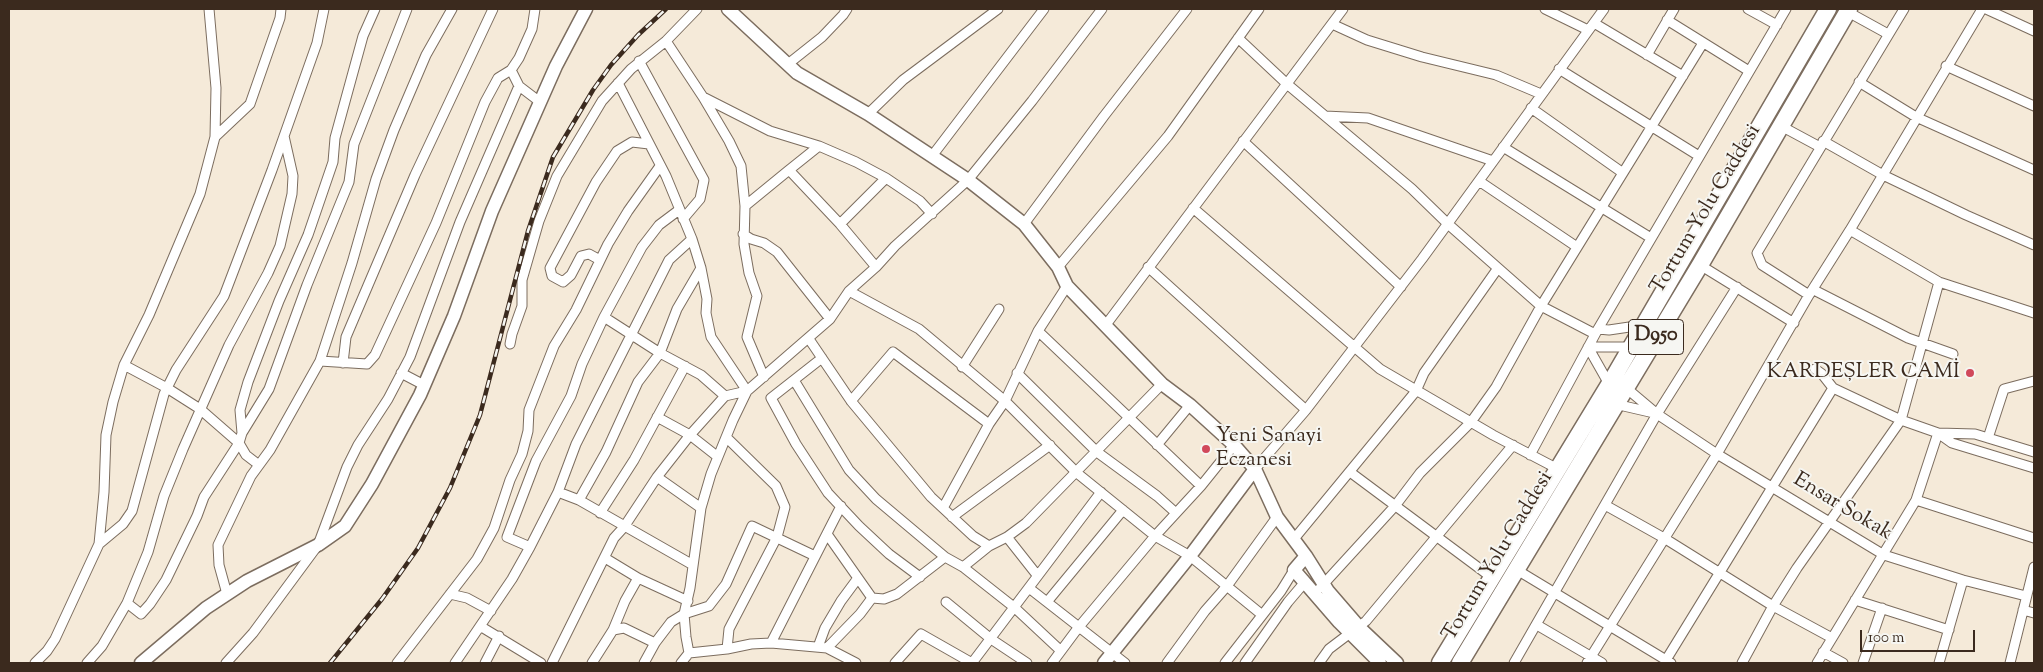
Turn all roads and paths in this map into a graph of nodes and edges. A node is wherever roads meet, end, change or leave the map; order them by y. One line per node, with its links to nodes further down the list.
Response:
1 (209, 9): 61 (street)
2 (281, 9): 61 (street)
3 (324, 9): 60 (street)
4 (375, 9): 157 (street)
5 (407, 9): 157 (street)
6 (452, 9): 126 (street)
7 (494, 9): 127 (street)
8 (535, 9): 43 (street)
9 (586, 9): 52 (street)
10 (697, 9): 36 (street)
11 (728, 9): 40 (street)
12 (847, 9): 40 (street)
13 (998, 9): 55 (street)
14 (1044, 9): 67 (street)
15 (1102, 9): 76 (street)
16 (1187, 9): 84 (street)
17 (1259, 9): 35 (street)
18 (1343, 9): 30 (street)
19 (1545, 9): 32 (street)
20 (1604, 9): 32 (street)
21 (1674, 9): 29 (street)
22 (1748, 9): 31 (street)
23 (1786, 9): 31 (street)
24 (1828, 9): 111 (highway, Tortum Yolu Caddesi / D950)
25 (1904, 9): 34 (street)
26 (1982, 9): 41 (street)
27 (1986, 9): 33 (street)
28 (1849, 10): 34 (street); 58 (highway, Tortum Yolu Caddesi / D950)
29 (1667, 20): 37 (street); 38 (street)
30 (1332, 24): 48 (street); 50 (street)
31 (1777, 25): 44 (street)
32 (1591, 26): 38 (street); 42 (street)
33 (2034, 31)
34 (1888, 34): 46 (street)
35 (1238, 38): 48 (street); 94 (street)
36 (666, 41): 39 (street); 51 (street)
37 (1704, 43): 44 (street); 45 (street)
38 (1647, 54): 45 (street)
39 (639, 61): 47 (street); 81 (street)
40 (788, 64): 55 (street)
41 (1946, 66): 53 (street); 57 (street)
42 (1559, 69): 50 (street); 59 (street)
43 (511, 70): 49 (street); 127 (street)
44 (1749, 71): 68 (street)
45 (1683, 76): 59 (street)
46 (1859, 82): 57 (street); 64 (street)
47 (618, 83): 63 (street); 118 (street)
48 (1286, 84): 56 (street); 62 (street)
49 (519, 86): 52 (street); 132 (street)
50 (1541, 94): 54 (street)
51 (703, 97): 65 (street); 78 (street)
52 (540, 102): 138 (street)
53 (2034, 106)
54 (1531, 108): 66 (street); 73 (street)
55 (868, 114): 67 (street)
56 (1326, 116): 69 (street); 85 (street)
57 (1916, 117): 72 (street); 74 (street)
58 (1781, 126): 64 (street); 93 (highway, Tortum Yolu Caddesi / D950)
59 (1652, 127): 68 (street); 73 (street)
60 (284, 135): 140 (street); 149 (street)
61 (215, 137): 128 (street)
62 (1243, 141): 79 (street); 101 (street)
63 (649, 144): 70 (street); 92 (street)
64 (1821, 144): 74 (street); 104 (street)
65 (819, 146): 71 (street); 75 (street)
66 (1503, 147): 69 (street); 80 (street)
67 (932, 156): 76 (street)
68 (1699, 156): 88 (street)
69 (1492, 161): 77 (street)
70 (660, 166): 81 (street); 92 (street)
71 (790, 170): 78 (street); 83 (street)
72 (2034, 170)
73 (1623, 174): 80 (street)
74 (1883, 175): 86 (street); 90 (street)
75 (886, 178): 82 (street); 83 (street)
76 (968, 180): 82 (street); 84 (street)
77 (1478, 181): 85 (street); 91 (street)
78 (745, 206): 87 (street)
79 (1193, 208): 97 (street); 122 (street)
80 (1602, 208): 88 (street); 91 (street)
81 (681, 214): 89 (street); 108 (street)
82 (932, 214): 96 (street)
83 (840, 224): 96 (street)
84 (1024, 224): 94 (street)
85 (1448, 224): 98 (street); 101 (street)
86 (1850, 230): 99 (street); 104 (street)
87 (743, 234): 109 (street); 134 (street)
88 (1651, 238): 114 (street)
89 (692, 239): 95 (street); 116 (street)
90 (2034, 245)
91 (1577, 247): 105 (street)
92 (600, 260): 233 (street)
93 (1700, 265): 102 (street); 115 (highway, Tortum Yolu Caddesi / D950)
94 (1058, 267): 100 (street)
95 (702, 268): 123 (street); 142 (street)
96 (876, 268): 103 (street)
97 (1148, 268): 112 (street); 150 (street)
98 (1498, 268): 105 (street); 143 (street)
99 (1939, 282): 107 (street); 119 (street)
100 (1067, 286): 112 (street); 113 (street)
101 (1401, 287): 122 (street)
102 (1737, 287): 110 (street); 151 (street)
103 (849, 291): 109 (street); 130 (street)
104 (1812, 292): 110 (street); 119 (street)
105 (1541, 306): 114 (street); 155 (street)
106 (999, 309): 130 (street)
107 (2034, 313)
108 (604, 317): 116 (street); 208 (street)
109 (830, 319): 117 (street)
110 (1794, 323): 170 (street)
111 (1643, 325): 114 (street); 115 (street); 121 (highway, Tortum Yolu Caddesi / D950)
112 (1104, 326): 137 (street)
113 (1038, 331): 133 (street); 153 (street)
114 (1596, 332): 120 (street)
115 (1658, 334): 139 (highway, Tortum Yolu Caddesi / D950)
116 (632, 335): 123 (street); 181 (street)
117 (809, 338): 125 (street); 134 (street)
118 (510, 344)
119 (1922, 344): 124 (street); 154 (street)
120 (1588, 347): 121 (street); 139 (street); 169 (street)
121 (1631, 347): 139 (highway, Tortum Yolu Caddesi / D950)
122 (1354, 348): 143 (street); 150 (street)
123 (660, 353): 129 (street); 183 (street)
124 (1953, 354)
125 (822, 358): 135 (street); 145 (street)
126 (320, 360): 127 (street); 172 (street)
127 (342, 363)
128 (124, 366): 140 (street); 205 (street)
129 (685, 366): 144 (street); 152 (street)
130 (962, 367): 146 (street)
131 (1815, 368): 141 (street)
132 (401, 373): 138 (street); 206 (street)
133 (1017, 373): 146 (street); 167 (street)
134 (764, 377): 142 (street)
135 (794, 380): 186 (street); 214 (street)
136 (2034, 381): 161 (street)
137 (1162, 384): 148 (street); 153 (street)
138 (424, 385): 206 (street)
139 (1617, 385): 147 (highway, Tortum Yolu Caddesi / D950); 151 (street); 175 (highway, Tortum Yolu Caddesi / D950)
140 (167, 388): 149 (street); 205 (street)
141 (1833, 388): 154 (street); 180 (street)
142 (747, 391): 144 (street); 160 (street)
143 (1416, 391): 155 (street); 177 (street)
144 (725, 396): 159 (street)
145 (851, 401): 156 (street); 189 (street)
146 (1005, 401): 156 (street); 163 (street)
147 (1615, 404): 151 (street); 219 (highway, Tortum Yolu Caddesi / D950)
148 (1190, 405): 164 (street); 165 (street)
149 (200, 409): 162 (street); 240 (street)
150 (1306, 410): 174 (street)
151 (1657, 414): 170 (street, Ensar Sokak); 185 (street)
152 (657, 417): 159 (street); 191 (street)
153 (1130, 417): 164 (street); 167 (street)
154 (1901, 420): 158 (street); 195 (street)
155 (1471, 422): 166 (street); 187 (street)
156 (989, 424): 189 (street)
157 (242, 433): 162 (street)
158 (1938, 433): 161 (street); 173 (street); 184 (street)
159 (690, 435): 171 (street); 178 (street)
160 (726, 437): 171 (street); 199 (street)
161 (1988, 438): 168 (street)
162 (239, 443): 172 (street); 240 (street)
163 (1050, 445): 176 (street); 193 (street)
164 (1157, 445): 179 (street)
165 (1234, 445): 174 (street); 179 (street)
166 (1513, 446): 169 (street); 201 (street)
167 (1097, 452): 176 (street); 192 (street)
168 (2034, 452)
169 (1530, 454): 175 (street)
170 (1717, 454): 180 (street, Ensar Sokak); 202 (street)
171 (718, 457): 188 (street)
172 (259, 465): 232 (street)
173 (2034, 468)
174 (1255, 469): 194 (street); 211 (street)
175 (1558, 469): 223 (highway, Tortum Yolu Caddesi / D950)
176 (1077, 472): 182 (street); 200 (street)
177 (1350, 472): 187 (street); 204 (street)
178 (656, 477): 188 (street); 196 (street)
179 (1201, 486): 192 (street)
180 (1772, 487): 195 (street, Ensar Sokak); 220 (street)
181 (558, 492): 183 (street); 208 (street)
182 (1101, 492): 190 (street); 221 (street)
183 (579, 500): 191 (street)
184 (1916, 500): 203 (street); 209 (street)
185 (1605, 505): 202 (street); 231 (street)
186 (841, 506): 197 (street); 222 (street)
187 (1395, 506): 201 (street); 230 (street)
188 (701, 508): 215 (street)
189 (943, 508): 193 (street)
190 (1123, 510): 198 (street); 239 (street)
191 (600, 513): 196 (street)
192 (1176, 513): 198 (street)
193 (952, 517): 207 (street)
194 (1277, 517): 204 (street); 228 (street)
195 (1828, 521): 209 (street, Ensar Sokak); 241 (street)
196 (624, 527): 213 (street); 215 (street)
197 (826, 534): 210 (street); 225 (street)
198 (1155, 536): 211 (street); 252 (street)
199 (776, 537): 210 (street); 247 (street); 262 (street)
200 (1007, 537): 207 (street); 221 (street)
201 (1437, 537): 223 (street); 255 (street)
202 (1664, 538): 220 (street); 249 (street)
203 (2034, 538)
204 (1294, 539): 212 (street)
205 (99, 544): 269 (street)
206 (318, 545): 232 (street); 272 (street)
207 (989, 546): 216 (street)
208 (530, 547): 245 (street)
209 (1884, 555): 226 (street, Ensar Sokak); 236 (street)
210 (815, 556): 260 (street)
211 (1190, 556): 228 (street); 266 (street)
212 (1306, 556): 218 (street); 230 (street)
213 (605, 558): 224 (street); 277 (street)
214 (945, 558): 216 (street); 222 (street)
215 (693, 564): 237 (street)
216 (963, 567): 242 (street)
217 (2034, 567): 234 (street)
218 (1294, 570): 227 (street); 248 (street)
219 (1517, 570): 231 (street); 294 (highway, Tortum Yolu Caddesi / D950)
220 (1718, 573): 241 (street); 268 (street)
221 (1037, 575): 229 (street)
222 (920, 577): 235 (street)
223 (1491, 577): 293 (highway, Tortum Yolu Caddesi / D950)
224 (638, 578): 237 (street); 253 (street)
225 (858, 578): 235 (street); 261 (street)
226 (1963, 580): 234 (street, Ensar Sokak); 254 (street)
227 (1305, 582): 230 (street); 289 (street)
228 (1227, 586): 248 (street); 287 (street)
229 (1029, 588): 239 (street); 242 (street)
230 (1319, 588): 255 (street)
231 (1555, 593): 249 (street); 251 (street)
232 (227, 594): 271 (street)
233 (450, 594): 245 (street); 273 (street)
234 (2026, 596): 244 (street)
235 (872, 598): 261 (street)
236 (1855, 600): 243 (street); 257 (street)
237 (688, 601): 247 (street)
238 (946, 602): 258 (street)
239 (1047, 602): 252 (street)
240 (127, 603): 270 (street)
241 (1773, 606): 257 (street); 297 (street)
242 (1015, 608): 258 (street); 263 (street)
243 (1882, 608): 254 (street); 300 (street)
244 (2023, 610): 246 (street); 302 (street)
245 (490, 611): 250 (street)
246 (2034, 613)
247 (684, 614): 259 (street); 265 (street)
248 (1261, 614): 288 (street)
249 (1610, 625): 267 (street); 268 (street)
250 (480, 626): 256 (street); 274 (street)
251 (1537, 626): 267 (street); 295 (street)
252 (1078, 628): 263 (street); 266 (street)
253 (613, 630): 259 (street); 278 (street)
254 (1949, 630): 301 (street)
255 (1356, 631): 290 (street); 291 (street); 292 (street)
256 (499, 636): 275 (street); 276 (street)
257 (1832, 638): 264 (street)
258 (992, 639): 283 (street); 284 (street)
259 (656, 643): 279 (street)
260 (771, 643): 261 (street); 262 (street)
261 (822, 648): 281 (street)
262 (727, 649): 265 (street)
263 (1061, 651): 285 (street)
264 (1823, 652): 298 (street); 299 (street)
265 (689, 653): 280 (street)
266 (1108, 658): 286 (street)
267 (1589, 660): 296 (street)
268 (1668, 662)
269 (35, 663)
270 (87, 663)
271 (141, 663)
272 (226, 663)
273 (399, 663)
274 (455, 663)
275 (485, 663)
276 (541, 663)
277 (552, 663)
278 (592, 663)
279 (644, 663)
280 (681, 663)
281 (856, 663)
282 (895, 663): 283 (street)
283 (972, 663)
284 (1027, 663)
285 (1052, 663)
286 (1125, 663)
287 (1167, 663)
288 (1226, 663)
289 (1245, 663)
290 (1319, 663)
291 (1380, 663)
292 (1397, 663)
293 (1440, 663)
294 (1460, 663)
295 (1514, 663)
296 (1602, 663)
297 (1742, 663)
298 (1816, 663)
299 (1843, 663)
300 (1863, 663)
301 (1940, 663)
302 (2010, 663)

